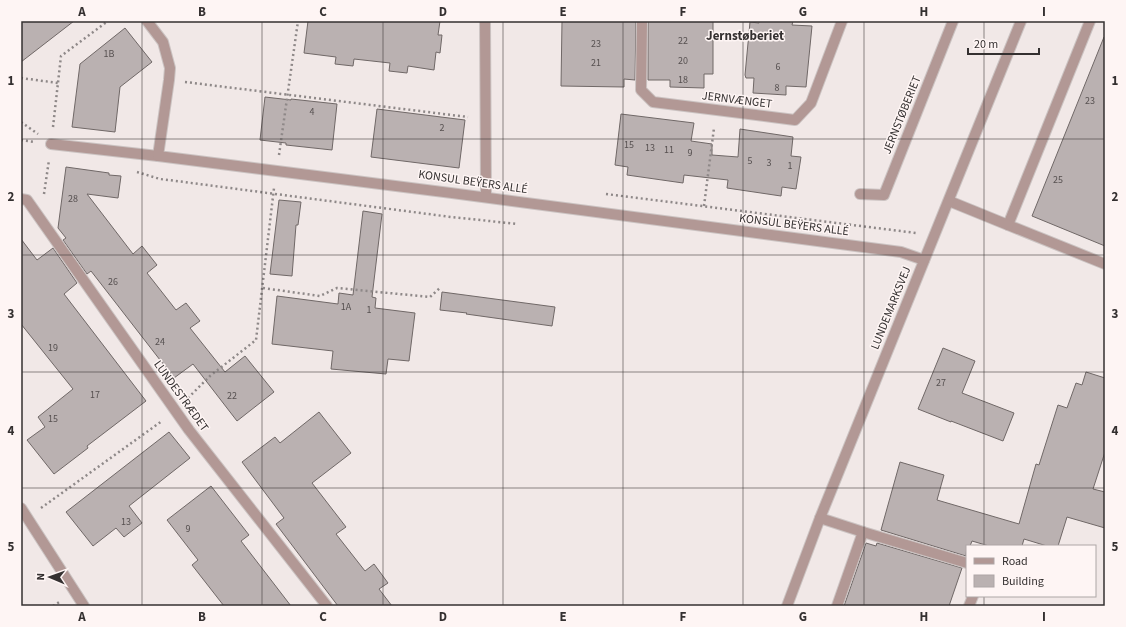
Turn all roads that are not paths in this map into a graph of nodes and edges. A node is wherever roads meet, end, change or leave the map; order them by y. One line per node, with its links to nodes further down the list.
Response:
1 (147, 21): 9 (street)
2 (485, 21): 11 (street)
3 (642, 21): 4 (street, JERNVÆNGET)
4 (841, 21)
5 (953, 21): 10 (street, JERNSTØBERIET)
6 (1021, 21): 13 (street, LUNDEMARKSVEJ)
7 (1090, 21): 14 (street)
8 (51, 144): 9 (street, KONSUL BEŸERS ALLÉ)
9 (158, 156): 11 (street, KONSUL BEŸERS ALLÉ)
10 (860, 194)
11 (486, 197): 15 (street, KONSUL BEŸERS ALLÉ)
12 (24, 199): 22 (street, LUNDESTRÆDET)
13 (948, 201): 14 (street); 15 (street, LUNDEMARKSVEJ)
14 (1008, 224): 16 (street)
15 (924, 260): 18 (street, LUNDEMARKSVEJ)
16 (1105, 264)
17 (21, 508): 21 (street)
18 (820, 518): 19 (street); 23 (street, LUNDEMARKSVEJ)
19 (863, 532): 20 (street); 24 (street)
20 (966, 563)
21 (84, 606)
22 (327, 606)
23 (787, 606)
24 (837, 606)

